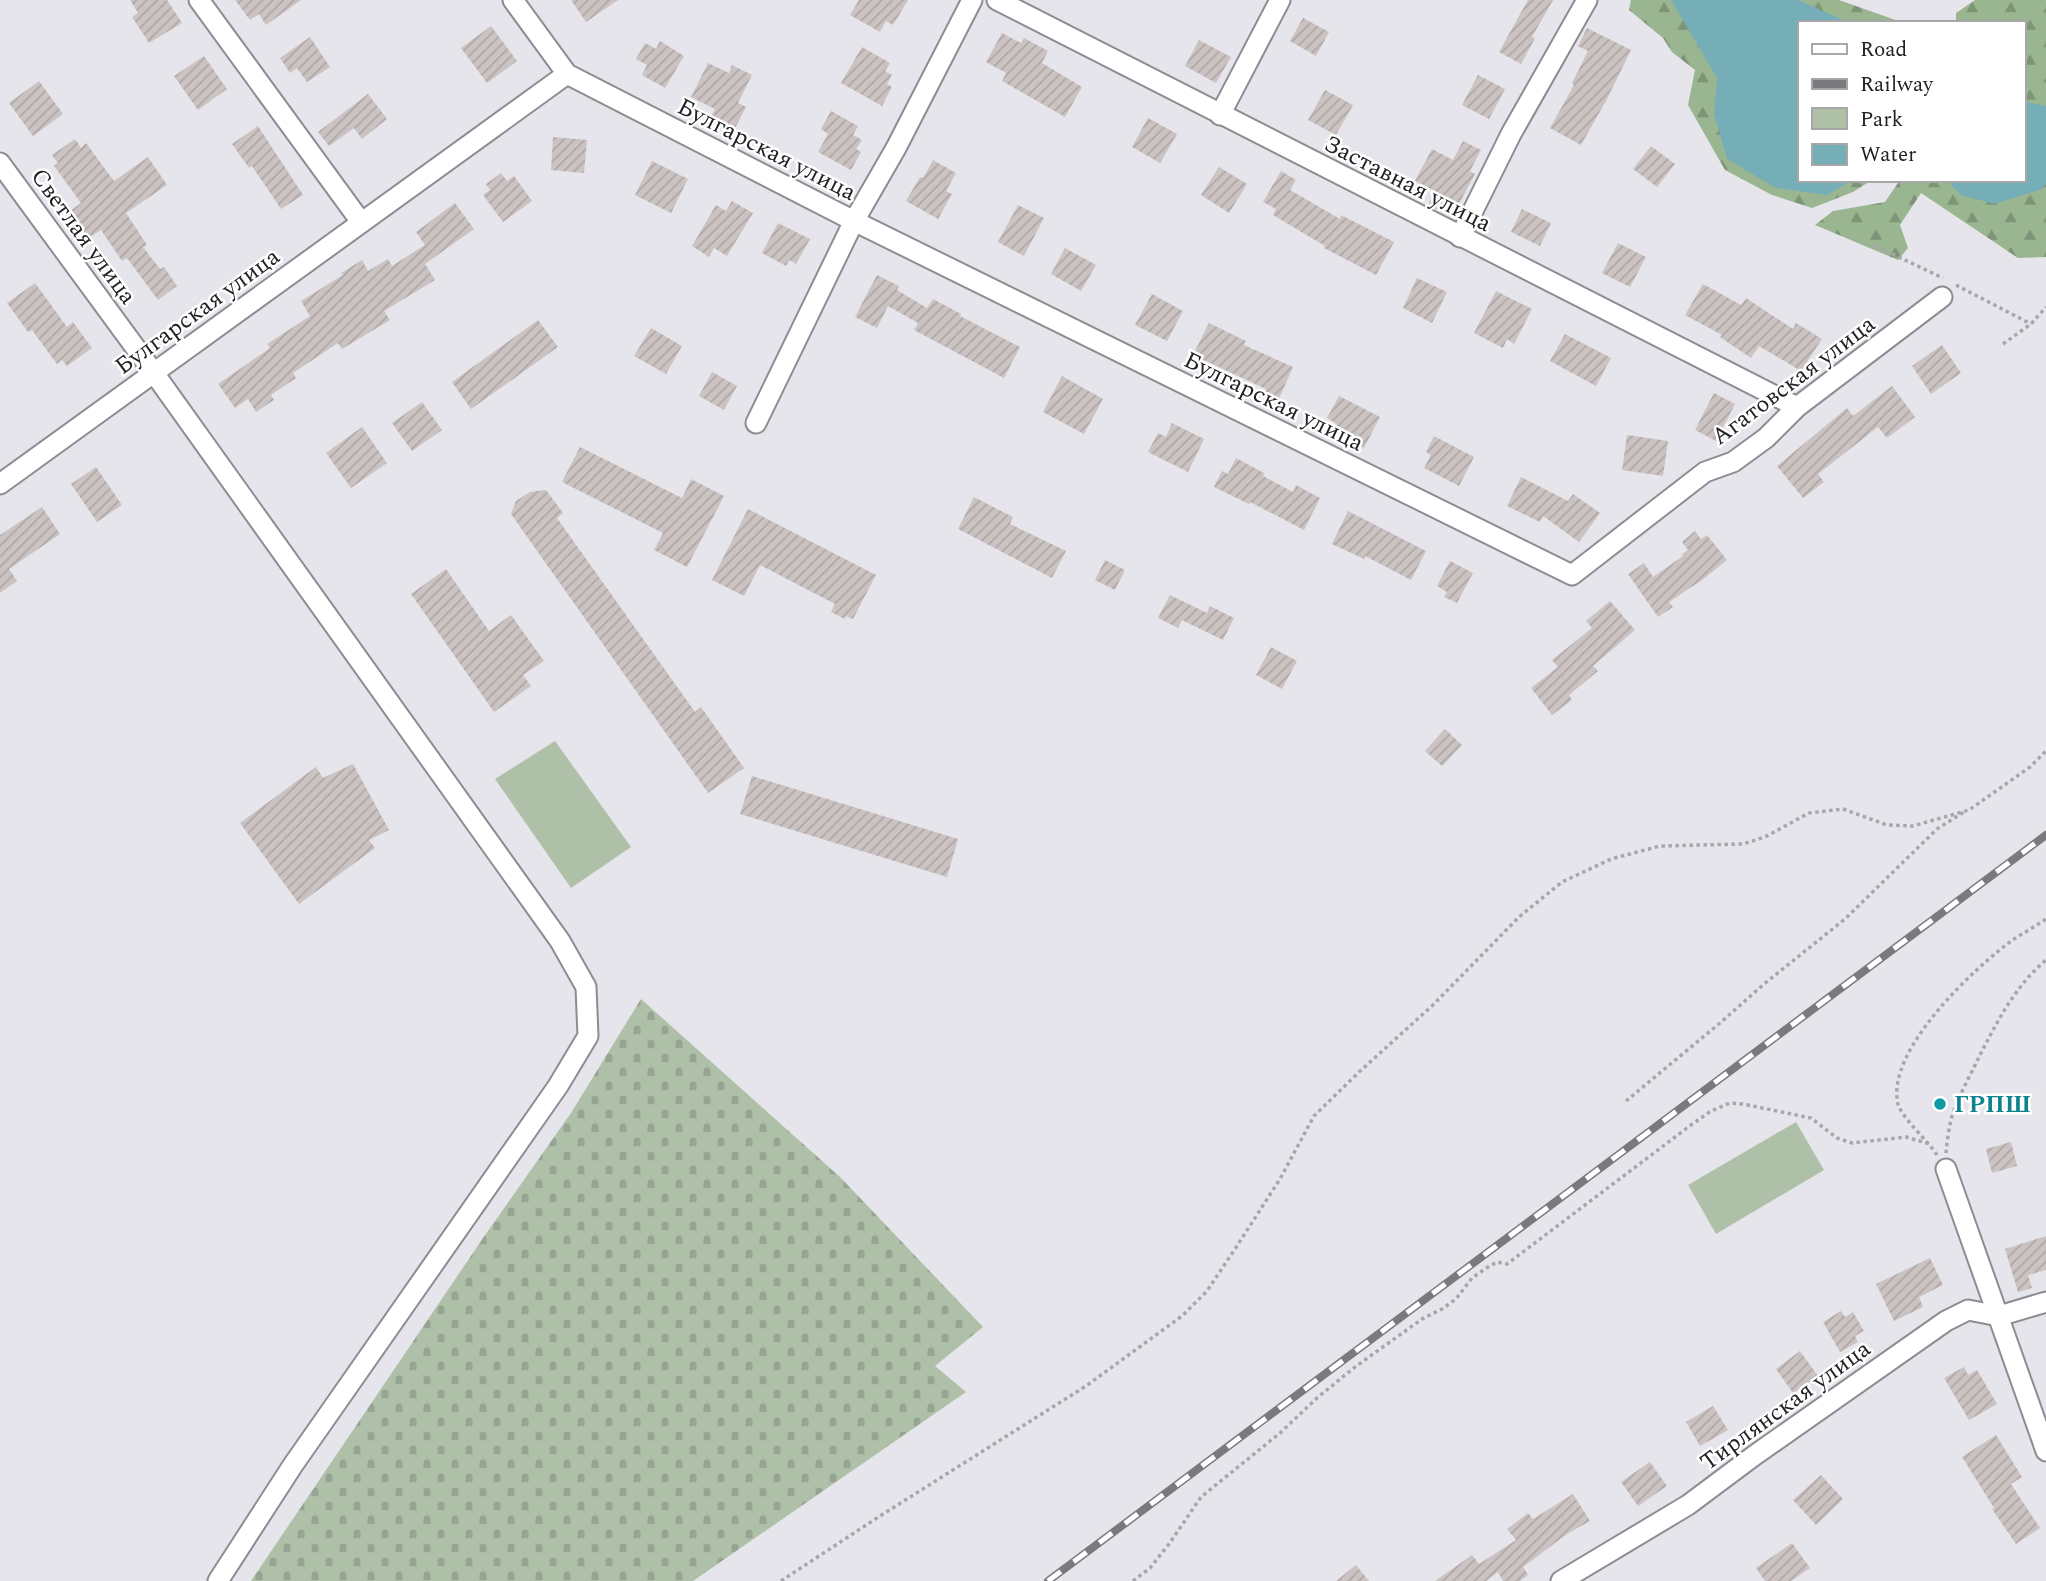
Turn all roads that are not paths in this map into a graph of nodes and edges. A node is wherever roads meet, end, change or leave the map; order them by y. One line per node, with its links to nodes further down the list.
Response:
1 (199, 0): 11 (street)
2 (513, 0): 7 (street)
3 (972, 0): 10 (street)
4 (998, 0): 8 (street, Заставная улица)
5 (1280, 0): 8 (street)
6 (1587, 0): 12 (street)
7 (567, 74): 10 (street, Булгарская улица); 11 (street, Булгарская улица)
8 (1220, 115): 12 (street, Заставная улица)
9 (0, 163): 14 (street, Светлая улица)
10 (854, 221): 16 (street); 18 (street, Булгарская улица)
11 (361, 222): 14 (street, Булгарская улица)
12 (1460, 237): 15 (street, Заставная улица)
13 (1942, 297): 15 (street, Агатовская улица)
14 (154, 373): 17 (street, Булгарская улица); 23 (street, Светлая улица)
15 (1797, 407): 18 (street, Агатовская улица)
16 (756, 423)
17 (0, 484)
18 (1572, 576)
19 (1946, 1169): 21 (street)
20 (2046, 1302): 21 (street, Тирлянская улица)
21 (1999, 1316): 22 (street); 24 (street, Тирлянская улица)
22 (2046, 1451)
23 (218, 1581)
24 (1561, 1581)

